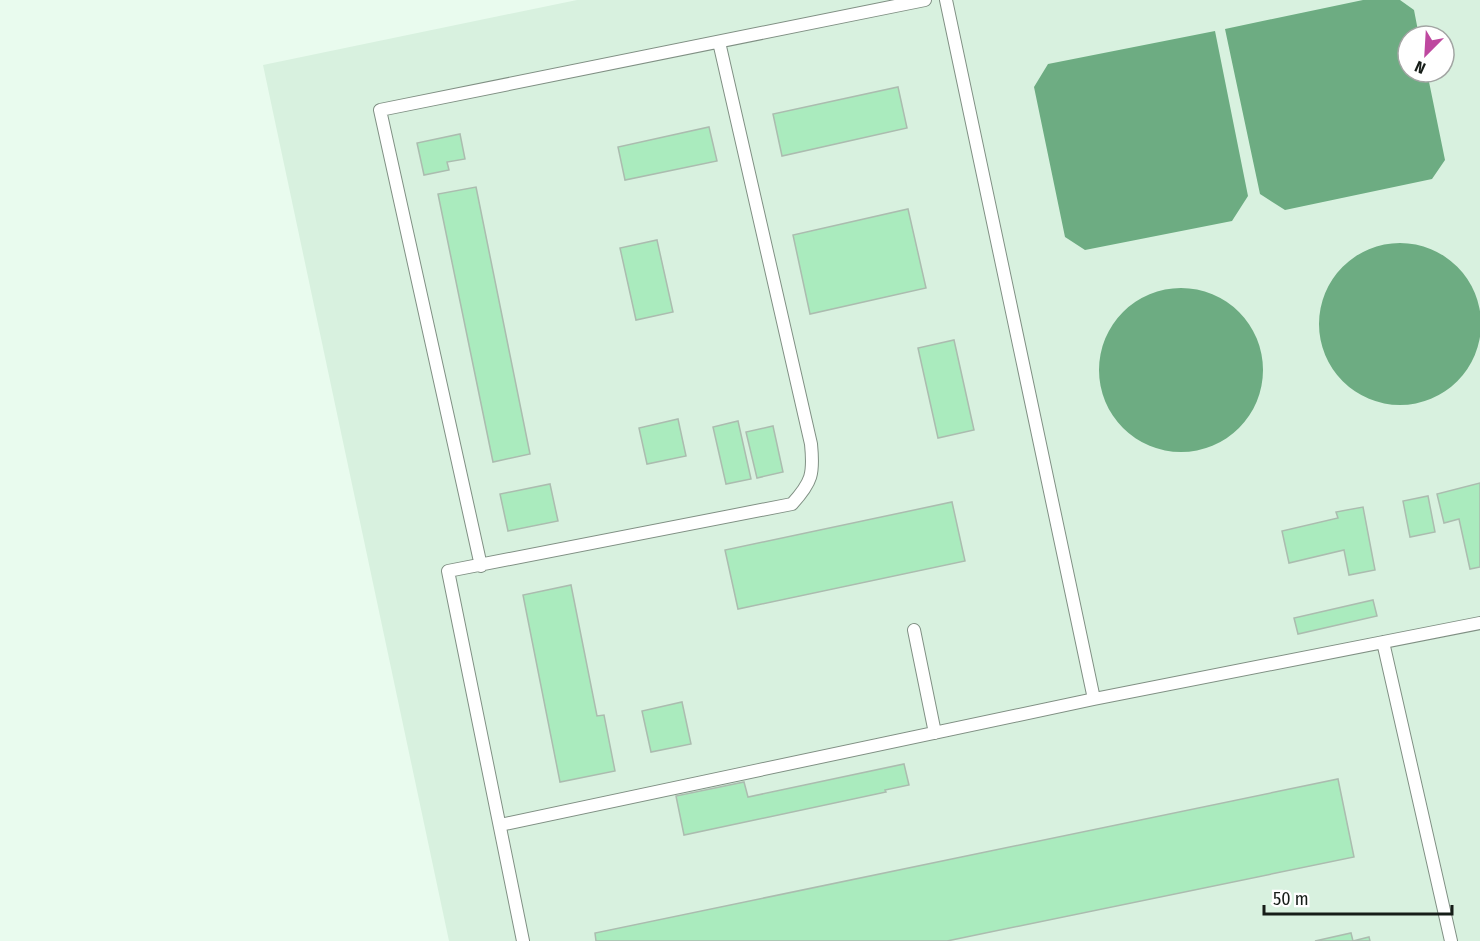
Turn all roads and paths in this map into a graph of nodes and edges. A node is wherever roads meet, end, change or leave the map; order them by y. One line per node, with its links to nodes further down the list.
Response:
1 (925, 0): 3 (lane)
2 (946, 0): 8 (lane)
3 (719, 42): 4 (lane); 4 (lane)
4 (481, 566): 10 (lane)
5 (1480, 623): 7 (lane)
6 (914, 630): 9 (lane)
7 (1383, 642): 8 (lane); 12 (lane)
8 (1094, 699): 9 (lane)
9 (935, 733): 10 (lane)
10 (500, 825): 11 (lane)
11 (523, 941)
12 (1451, 941)

